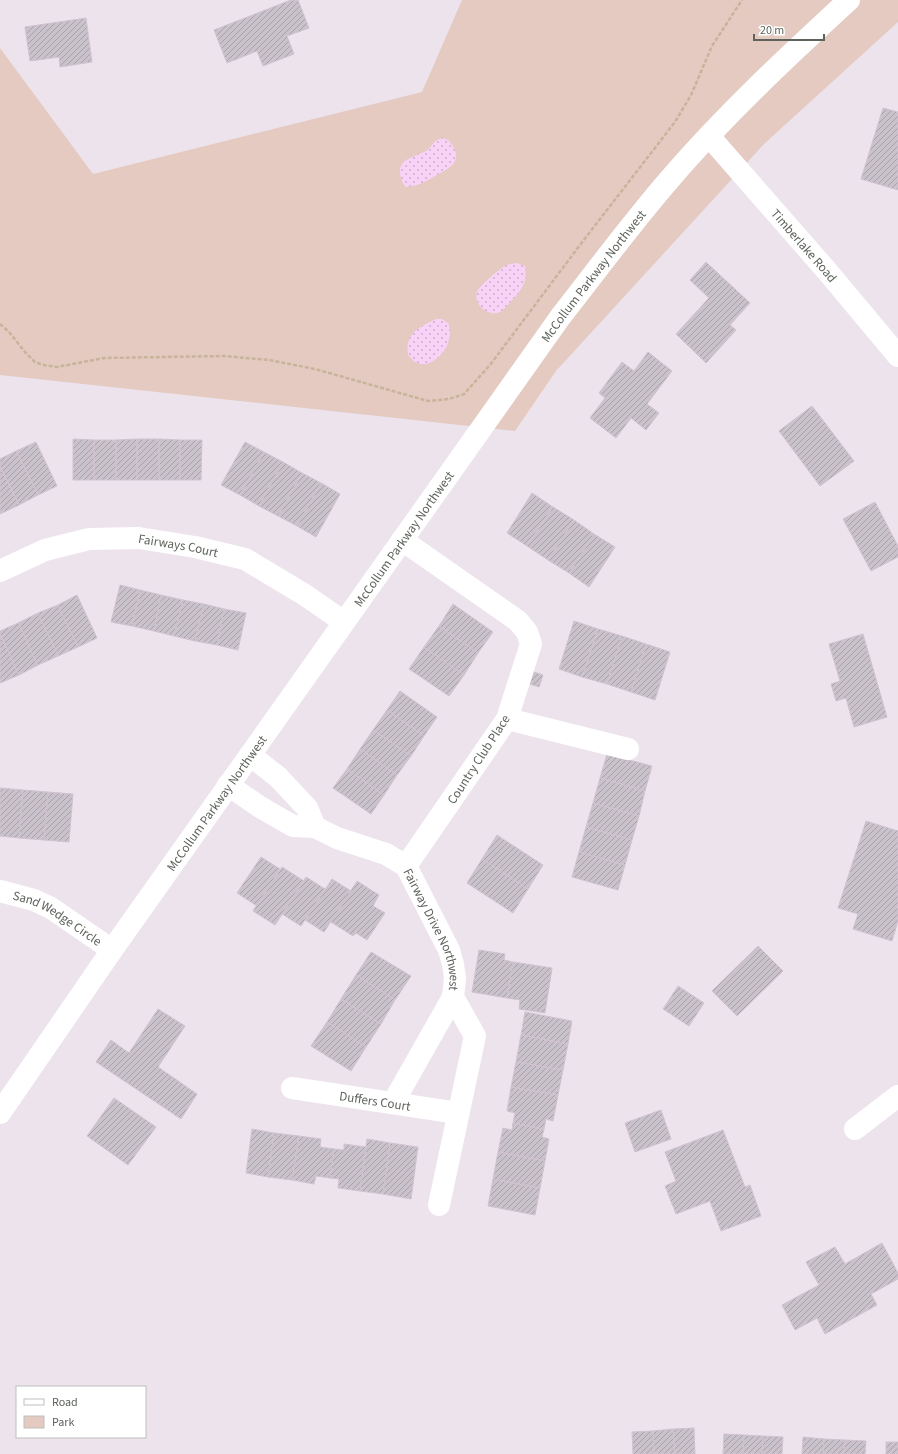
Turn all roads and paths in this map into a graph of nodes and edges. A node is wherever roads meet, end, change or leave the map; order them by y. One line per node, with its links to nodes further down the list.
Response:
1 (742, 0): 4 (path)
2 (849, 0): 3 (street, McCollum Parkway Northwest)
3 (708, 136): 5 (street, Timberlake Road); 6 (street, McCollum Parkway Northwest)
4 (0, 324)
5 (898, 356)
6 (402, 540): 8 (street, McCollum Parkway Northwest); 9 (street, Country Club Place)
7 (0, 571): 8 (street, Fairways Court)
8 (344, 622): 11 (street, McCollum Parkway Northwest)
9 (507, 719): 10 (street); 14 (street, Country Club Place)
10 (628, 749)
11 (250, 755): 12 (street, McCollum Parkway Northwest); 13 (street)
12 (228, 785): 13 (street, Fairway Drive Northwest); 16 (street, McCollum Parkway Northwest)
13 (315, 828): 14 (street, Fairway Drive Northwest)
14 (406, 866): 17 (street, Fairway Drive Northwest)
15 (0, 891): 16 (street, Sand Wedge Circle)
16 (112, 950): 22 (street, McCollum Parkway Northwest)
17 (453, 997): 20 (street); 21 (street, Fairway Drive Northwest)
18 (292, 1088): 20 (street, Duffers Court)
19 (898, 1096): 23 (street)
20 (393, 1103): 21 (street, Duffers Court)
21 (458, 1112): 24 (street, Fairway Drive Northwest)
22 (0, 1113)
23 (855, 1129)
24 (439, 1205)

